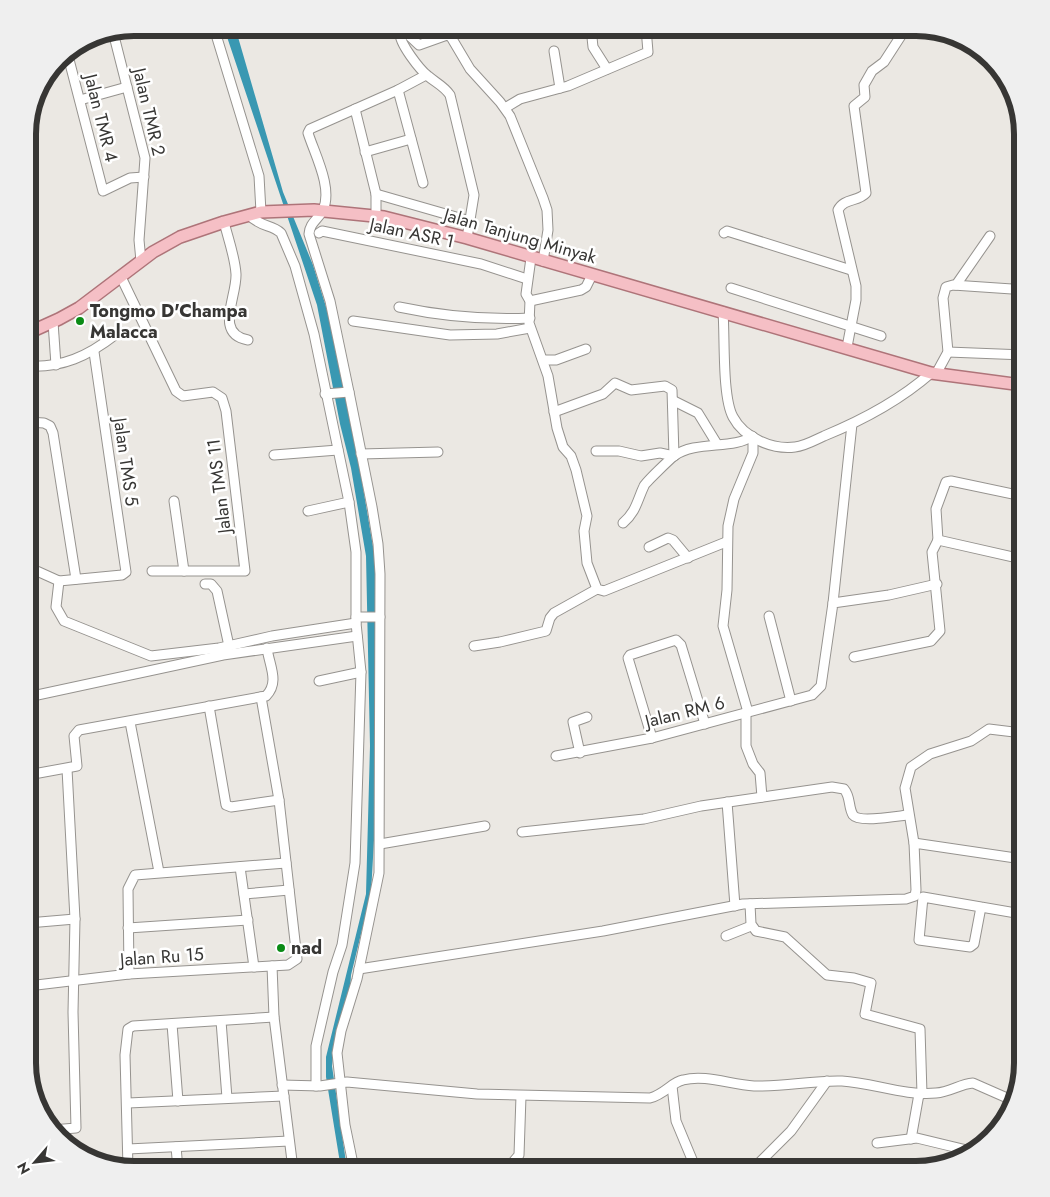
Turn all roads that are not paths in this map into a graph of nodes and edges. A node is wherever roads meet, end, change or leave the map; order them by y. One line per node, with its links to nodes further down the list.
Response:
1 (216, 36): 25 (street)
2 (400, 36): 13 (street)
3 (411, 36): 4 (street)
4 (444, 36)
5 (449, 36): 18 (street)
6 (592, 36): 12 (street)
7 (647, 36): 12 (street)
8 (901, 36): 37 (street)
9 (115, 38): 14 (street, Jalan TMR 2)
10 (554, 51): 15 (street)
11 (70, 61): 17 (street, Jalan TMR 4)
12 (607, 70): 15 (street)
13 (426, 75): 16 (street); 29 (street)
14 (127, 87): 17 (street); 22 (street, Jalan TMR 2)
15 (560, 88): 18 (street)
16 (398, 90): 19 (street); 20 (street)
17 (80, 100): 22 (street, Jalan TMR 4)
18 (505, 108): 35 (street)
19 (355, 110): 21 (street); 26 (street)
20 (411, 139): 21 (street); 23 (street)
21 (365, 152): 24 (street)
22 (144, 177): 36 (street, Jalan TMR 2)
23 (423, 183)
24 (376, 194): 28 (street); 29 (street)
25 (266, 211): 26 (main road, Jalan Tanjung Minyak); 27 (main road, Jalan Tanjung Minyak)
26 (322, 211): 28 (main road, Jalan Tanjung Minyak); 66 (street)
27 (249, 215): 30 (main road, Jalan Tanjung Minyak); 67 (street)
28 (376, 216): 34 (main road, Jalan Tanjung Minyak)
29 (470, 221): 34 (street)
30 (224, 222): 36 (main road, Jalan Tanjung Minyak); 55 (street)
31 (319, 233): 40 (street, Jalan ASR 1)
32 (724, 233): 37 (street)
33 (990, 236): 41 (street)
34 (467, 238): 35 (main road, Jalan Tanjung Minyak)
35 (537, 260): 38 (main road, Jalan Tanjung Minyak); 40 (street)
36 (141, 261): 39 (main road, Jalan Tanjung Minyak)
37 (851, 270): 50 (street)
38 (592, 275): 44 (street); 46 (main road, Jalan Tanjung Minyak)
39 (121, 277): 49 (main road, Jalan Tanjung Minyak); 92 (street, Jalan TMS 11)
40 (527, 279): 44 (street)
41 (956, 285): 42 (street); 59 (street)
42 (1014, 287)
43 (731, 288): 50 (street)
44 (530, 301): 47 (street)
45 (399, 307): 47 (street)
46 (723, 312): 56 (main road, Jalan Tanjung Minyak); 72 (street)
47 (530, 318): 51 (street)
48 (353, 321): 51 (street)
49 (53, 322): 52 (main road, Jalan Tanjung Minyak); 62 (street)
50 (852, 326): 54 (street); 56 (street)
51 (530, 328): 61 (street)
52 (36, 329)
53 (115, 335): 58 (street)
54 (881, 336)
55 (248, 340)
56 (847, 347): 64 (main road, Jalan Tanjung Minyak)
57 (586, 349): 61 (street)
58 (94, 352): 62 (street); 93 (street, Jalan TMS 5)
59 (948, 352): 60 (street); 64 (street)
60 (1014, 355)
61 (543, 360): 69 (street)
62 (56, 365): 63 (street)
63 (36, 366)
64 (934, 374): 65 (main road, Jalan Tanjung Minyak); 71 (street)
65 (1014, 384)
66 (347, 392): 67 (street); 77 (street)
67 (326, 393): 74 (street)
68 (674, 401): 69 (street); 73 (street); 79 (street)
69 (554, 412): 97 (street)
70 (36, 422): 93 (street)
71 (852, 424): 72 (street); 98 (street)
72 (753, 437): 73 (street); 86 (street)
73 (717, 444): 79 (street)
74 (338, 450): 78 (street); 82 (street)
75 (596, 451): 79 (street)
76 (438, 452): 77 (street)
77 (361, 454): 99 (street)
78 (274, 455)
79 (674, 456): 84 (street)
80 (1014, 494): 85 (street)
81 (174, 501): 92 (street)
82 (349, 502): 83 (street); 101 (street)
83 (308, 511)
84 (623, 522)
85 (938, 540): 88 (street); 96 (street)
86 (726, 542): 89 (street); 114 (street)
87 (649, 547): 89 (street)
88 (1014, 557)
89 (688, 558): 97 (street)
90 (36, 570): 94 (street)
91 (152, 571): 92 (street)
92 (184, 571)
93 (76, 579): 94 (street)
94 (59, 580): 106 (street)
95 (205, 584): 103 (street)
96 (937, 584): 98 (street); 107 (street)
97 (597, 589): 104 (street)
98 (833, 603): 112 (street, Jalan RM 6)
99 (378, 616): 101 (street); 131 (street)
100 (769, 616): 112 (street)
101 (357, 619): 102 (street); 103 (street)
102 (358, 636): 105 (street); 108 (street)
103 (228, 646): 106 (street)
104 (474, 646)
105 (267, 648): 106 (street); 111 (street)
106 (204, 655): 110 (street)
107 (854, 657)
108 (361, 672): 109 (street); 161 (street)
109 (319, 681)
110 (36, 695)
111 (261, 697): 113 (street); 125 (street)
112 (792, 701): 114 (street, Jalan RM 6)
113 (209, 706): 116 (street); 125 (street)
114 (747, 713): 117 (street, Jalan RM 6); 124 (street)
115 (586, 717): 120 (street)
116 (130, 722): 122 (street); 135 (street)
117 (705, 724): 119 (street, Jalan RM 6); 119 (street)
118 (1014, 732): 127 (street)
119 (652, 738): 120 (street, Jalan RM 6)
120 (580, 753): 121 (street, Jalan RM 6)
121 (556, 756)
122 (67, 769): 123 (street); 143 (street)
123 (36, 774)
124 (762, 797): 126 (street); 127 (street)
125 (279, 800): 133 (street)
126 (727, 802): 129 (street); 140 (street)
127 (908, 815): 130 (street)
128 (485, 826): 131 (street)
129 (522, 832)
130 (914, 843): 132 (street); 138 (street)
131 (380, 844): 151 (street)
132 (1014, 858)
133 (286, 863): 134 (street); 136 (street)
134 (240, 867): 135 (street); 137 (street)
135 (159, 872): 147 (street)
136 (290, 890): 137 (street); 149 (street, Jalan Ru 15)
137 (244, 894): 144 (street)
138 (919, 896): 139 (street); 141 (street); 141 (street)
139 (750, 904): 140 (street); 146 (street)
140 (735, 906): 151 (street)
141 (981, 907): 142 (street)
142 (1014, 913)
143 (74, 919): 145 (street); 153 (street)
144 (248, 920): 147 (street); 150 (street)
145 (36, 922)
146 (751, 926): 148 (street); 163 (street)
147 (128, 928): 152 (street)
148 (726, 936)
149 (272, 966): 150 (street, Jalan Ru 15); 155 (street)
150 (254, 967): 152 (street, Jalan Ru 15)
151 (359, 969): 159 (street)
152 (129, 974): 153 (street, Jalan Ru 15)
153 (74, 981): 154 (street, Jalan Ru 15); 170 (street)
154 (36, 985)
155 (274, 1017): 156 (street); 160 (street)
156 (221, 1021): 157 (street); 166 (street)
157 (172, 1024): 168 (street); 169 (street)
158 (827, 1081): 162 (street); 163 (street); 183 (street)
159 (339, 1084): 161 (street); 165 (street); 180 (street)
160 (282, 1085): 161 (street); 164 (street)
161 (318, 1086)
162 (672, 1086): 165 (street); 182 (street)
163 (920, 1094): 167 (street); 171 (street)
164 (284, 1096): 166 (street); 172 (street)
165 (521, 1096): 181 (street)
166 (227, 1098): 168 (street)
167 (1007, 1098)
168 (178, 1101): 169 (street)
169 (128, 1103): 175 (street)
170 (63, 1129)
171 (911, 1139): 173 (street); 176 (street)
172 (289, 1141): 174 (street); 179 (street)
173 (877, 1143)
174 (176, 1147): 175 (street); 178 (street)
175 (128, 1149): 177 (street)
176 (963, 1149)
177 (128, 1161)
178 (177, 1161)
179 (292, 1161)
180 (352, 1161)
181 (514, 1161)
182 (692, 1161)
183 (762, 1161)

